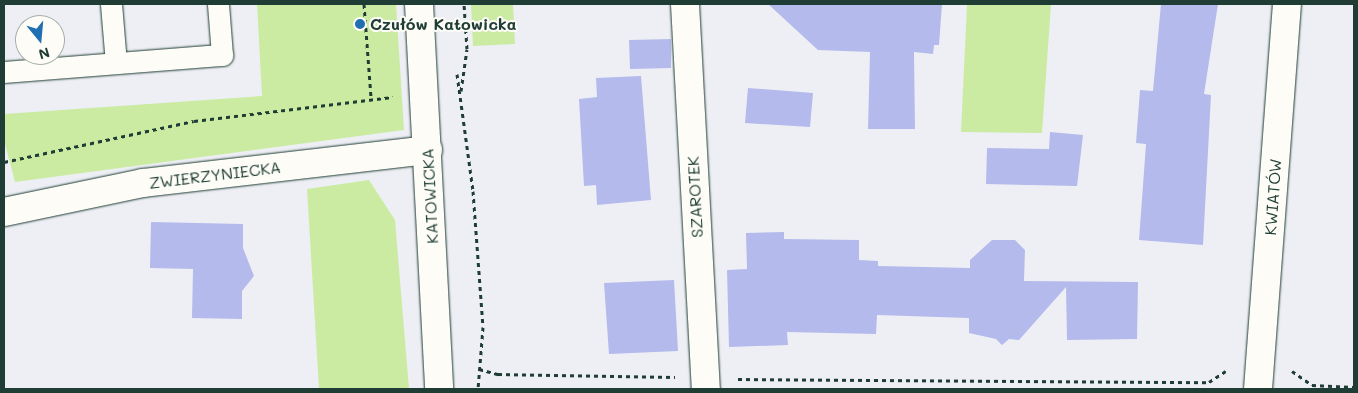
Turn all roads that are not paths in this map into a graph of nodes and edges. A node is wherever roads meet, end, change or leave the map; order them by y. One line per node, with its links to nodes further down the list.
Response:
1 (112, 4): 6 (lane)
2 (218, 4): 6 (lane)
3 (419, 4): 8 (street, KATOWICKA)
4 (685, 4): 10 (street, SZAROTEK)
5 (1287, 4): 12 (street, KWIATÓW)
6 (116, 63): 7 (lane)
7 (4, 72)
8 (428, 150): 9 (street, ZWIERZYNIECKA); 11 (street, KATOWICKA)
9 (4, 212)
10 (706, 383)
11 (439, 389)
12 (1258, 389)

